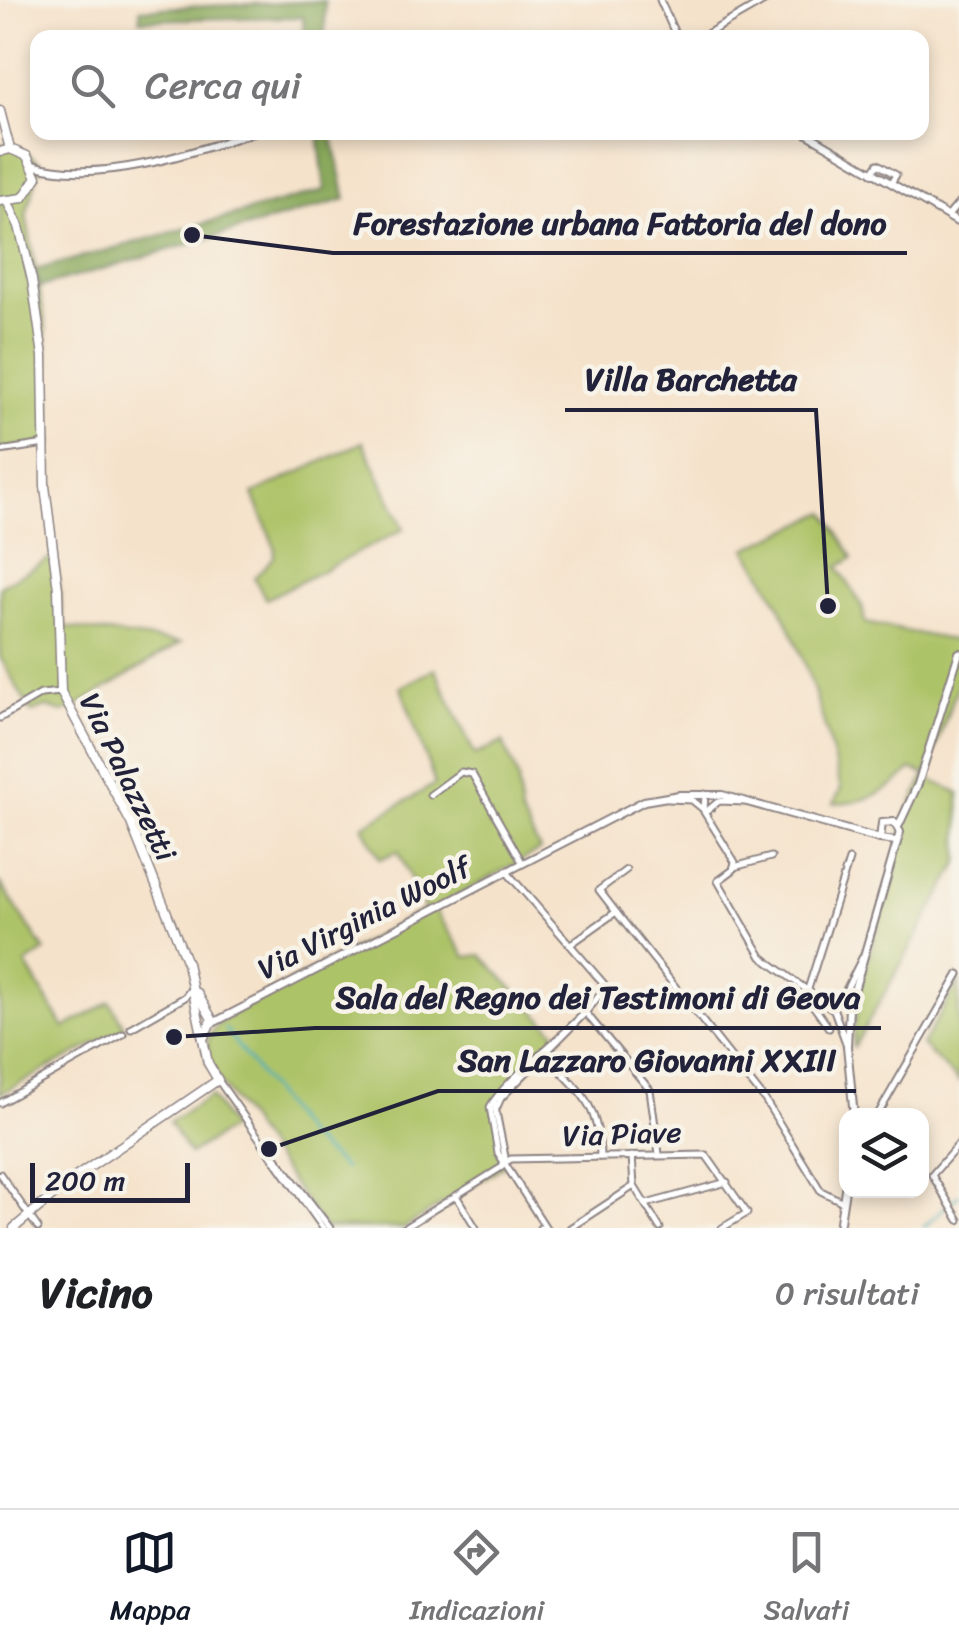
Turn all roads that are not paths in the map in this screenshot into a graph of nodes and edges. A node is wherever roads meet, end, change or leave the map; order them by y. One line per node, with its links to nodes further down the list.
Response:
1 (660, 0): 3 (street)
2 (766, 0): 6 (street)
3 (672, 24): 4 (street); 5 (street)
4 (670, 30)
5 (675, 30)
6 (714, 30)
7 (0, 111): 8 (main road)
8 (1, 135): 11 (main road)
9 (227, 140): 14 (street)
10 (818, 140): 19 (street)
11 (10, 149): 12 (main road); 13 (main road)
12 (0, 152)
13 (33, 165): 14 (street); 15 (main road)
14 (48, 170): 15 (street)
15 (36, 176): 16 (main road, Via Palazzetti)
16 (23, 198): 17 (main road, Via Palazzetti); 21 (main road, Via Palazzetti)
17 (4, 202): 21 (main road, Via Palazzetti)
18 (959, 203): 19 (street)
19 (948, 216): 20 (street)
20 (959, 223)
21 (19, 226): 22 (main road, Via Palazzetti)
22 (45, 444): 23 (street); 25 (main road, Via Palazzetti)
23 (0, 450)
24 (959, 653): 31 (street)
25 (61, 692): 26 (street); 49 (main road, Via Palazzetti)
26 (0, 718)
27 (706, 794): 29 (street, Via Virginia Woolf); 30 (street, Via Virginia Woolf); 32 (street)
28 (430, 795): 40 (street)
29 (660, 798): 32 (street); 40 (street, Via Virginia Woolf)
30 (750, 801): 32 (street); 35 (street, Via Virginia Woolf)
31 (906, 806): 33 (street); 34 (street)
32 (706, 810): 42 (street)
33 (885, 822): 34 (street); 35 (street, Via Virginia Woolf); 36 (street)
34 (898, 826): 37 (street)
35 (847, 830): 36 (street, Via Virginia Woolf)
36 (882, 841): 37 (street); 41 (street)
37 (896, 841): 41 (street)
38 (771, 857): 42 (street)
39 (850, 860): 50 (street)
40 (522, 862): 44 (street, Via Virginia Woolf)
41 (891, 863): 47 (street)
42 (734, 867): 50 (street)
43 (626, 870): 45 (street)
44 (505, 871): 46 (street); 55 (street, Via Virginia Woolf)
45 (616, 912): 46 (street); 77 (street)
46 (572, 944): 54 (street)
47 (863, 956): 53 (street); 59 (street)
48 (959, 974): 65 (street)
49 (193, 984): 51 (street); 52 (main road, Via Palazzetti); 55 (main road, Via Palazzetti)
50 (808, 989): 53 (street); 57 (street)
51 (185, 997): 52 (street); 56 (street)
52 (196, 1000): 55 (main road, Via Palazzetti)
53 (823, 1000): 59 (street)
54 (585, 1012): 60 (street); 69 (street)
55 (206, 1020): 61 (main road)
56 (131, 1028)
57 (829, 1028)
58 (122, 1034): 63 (street)
59 (847, 1046): 64 (street)
60 (543, 1054): 62 (street); 66 (street); 70 (street)
61 (218, 1080): 81 (main road); 85 (street)
62 (494, 1098): 66 (street); 71 (street)
63 (0, 1103)
64 (853, 1108)
65 (882, 1108)
66 (496, 1112): 71 (street)
67 (959, 1144): 80 (street)
68 (632, 1156): 69 (street, Via Piave); 70 (street, Via Piave); 74 (street)
69 (659, 1156): 73 (street, Via Piave)
70 (600, 1158): 71 (street, Via Piave)
71 (507, 1166): 75 (street); 89 (street)
72 (0, 1175): 81 (street)
73 (728, 1182): 78 (street); 92 (street, Via Piave)
74 (634, 1186): 78 (street); 90 (street)
75 (456, 1196): 79 (street); 88 (street)
76 (844, 1198): 77 (street)
77 (844, 1202): 82 (street)
78 (646, 1204): 91 (street)
79 (416, 1220): 86 (street); 87 (street)
80 (959, 1220)
81 (27, 1221): 83 (main road); 84 (street)
82 (837, 1226)
83 (14, 1228)
84 (38, 1228)
85 (326, 1228)
86 (404, 1228)
87 (421, 1228)
88 (476, 1228)
89 (542, 1228)
90 (570, 1228)
91 (660, 1228)
92 (722, 1228)

